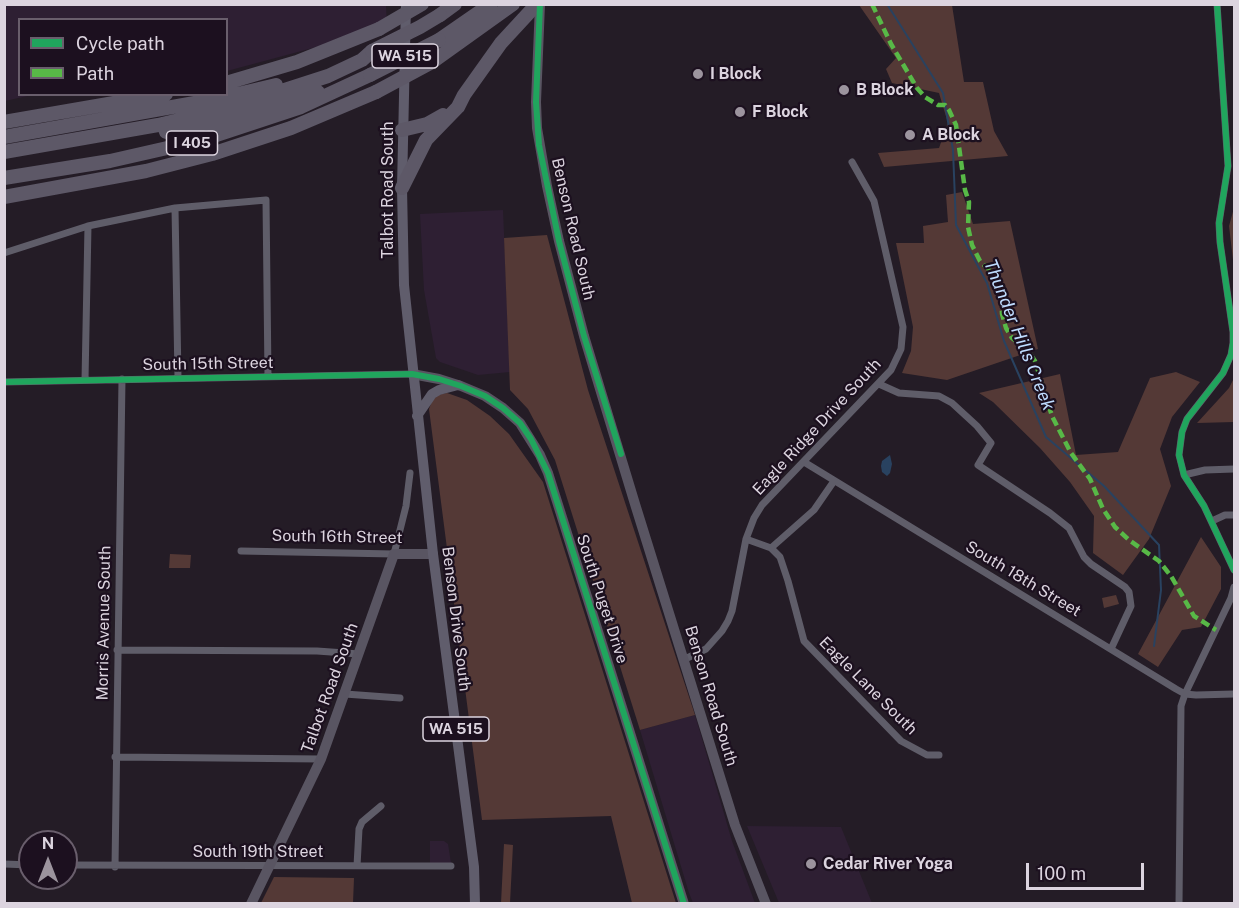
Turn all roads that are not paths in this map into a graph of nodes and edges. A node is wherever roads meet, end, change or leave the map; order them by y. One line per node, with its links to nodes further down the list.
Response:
1 (406, 4): 14 (main road, Talbot Road South / WA 515)
2 (422, 4): 9 (highway, bridge)
3 (455, 4): 8 (highway, bridge)
4 (490, 4): 10 (highway, I 405, bridge)
5 (513, 4): 21 (highway, bridge)
6 (538, 4): 11 (highway); 51 (street, Benson Road South)
7 (1217, 4): 37 (street)
8 (372, 51): 15 (highway, I 405); 16 (highway)
9 (228, 81)
10 (356, 82): 17 (highway); 19 (highway, I 405)
11 (464, 95): 14 (highway); 20 (highway)
12 (154, 96): 13 (highway)
13 (4, 122)
14 (402, 130): 20 (main road, Talbot Road South / WA 515)
15 (4, 138)
16 (4, 152)
17 (4, 161)
18 (852, 162): 31 (street, Eagle Ridge Drive South)
19 (9, 179)
20 (402, 188): 25 (main road, Talbot Road South / WA 515)
21 (4, 197)
22 (175, 208): 23 (street); 26 (street); 27 (street)
23 (88, 226): 24 (street); 29 (street)
24 (4, 253)
25 (412, 374): 26 (street, South 15th Street); 32 (street, South Puget Drive); 33 (main road, Benson Drive South / WA 515)
26 (268, 377): 27 (street, South 15th Street)
27 (178, 378): 28 (street, South 15th Street)
28 (122, 379): 29 (street, South 15th Street); 49 (street, Morris Avenue South)
29 (85, 380): 30 (street, South 15th Street)
30 (4, 382)
31 (879, 384): 34 (street, Eagle Ridge Drive South); 48 (street)
32 (458, 385): 33 (main road); 67 (street, South Puget Drive)
33 (417, 416): 45 (main road, Benson Drive South / WA 515)
34 (804, 462): 38 (street, South 18th Street); 41 (street, Eagle Ridge Drive South)
35 (1234, 469): 37 (street)
36 (410, 473): 44 (street, Talbot Road South)
37 (1184, 475): 40 (street)
38 (834, 481): 42 (street); 48 (street, South 18th Street)
39 (1234, 514): 40 (street)
40 (1212, 521): 46 (street)
41 (746, 539): 42 (street); 51 (street, Eagle Ridge Drive South)
42 (771, 548): 56 (street, Eagle Lane South)
43 (242, 551): 44 (street, South 16th Street)
44 (394, 554): 45 (street, South 16th Street); 50 (street, Talbot Road South)
45 (433, 554): 66 (main road, Benson Drive South / WA 515)
46 (1234, 570)
47 (1234, 587): 53 (street)
48 (1111, 649): 53 (street, South 18th Street)
49 (117, 650): 50 (street); 57 (street, Morris Avenue South)
50 (359, 654): 52 (street, Talbot Road South)
51 (685, 659): 68 (street, Benson Road South)
52 (345, 694): 55 (street); 58 (street, Talbot Road South)
53 (1185, 694): 54 (street); 69 (street)
54 (1234, 694)
55 (400, 698)
56 (939, 755)
57 (115, 757): 58 (street); 64 (street, Morris Avenue South)
58 (321, 759): 61 (street, Talbot Road South)
59 (381, 806): 62 (street)
60 (78, 866): 64 (street, South 19th Street)
61 (270, 866): 62 (street, South 19th Street); 64 (street, South 19th Street); 65 (street, Talbot Road South)
62 (357, 866): 63 (street, South 19th Street)
63 (451, 866)
64 (115, 867)
65 (251, 903)
66 (475, 903)
67 (684, 903)
68 (766, 903)
69 (1179, 903)

